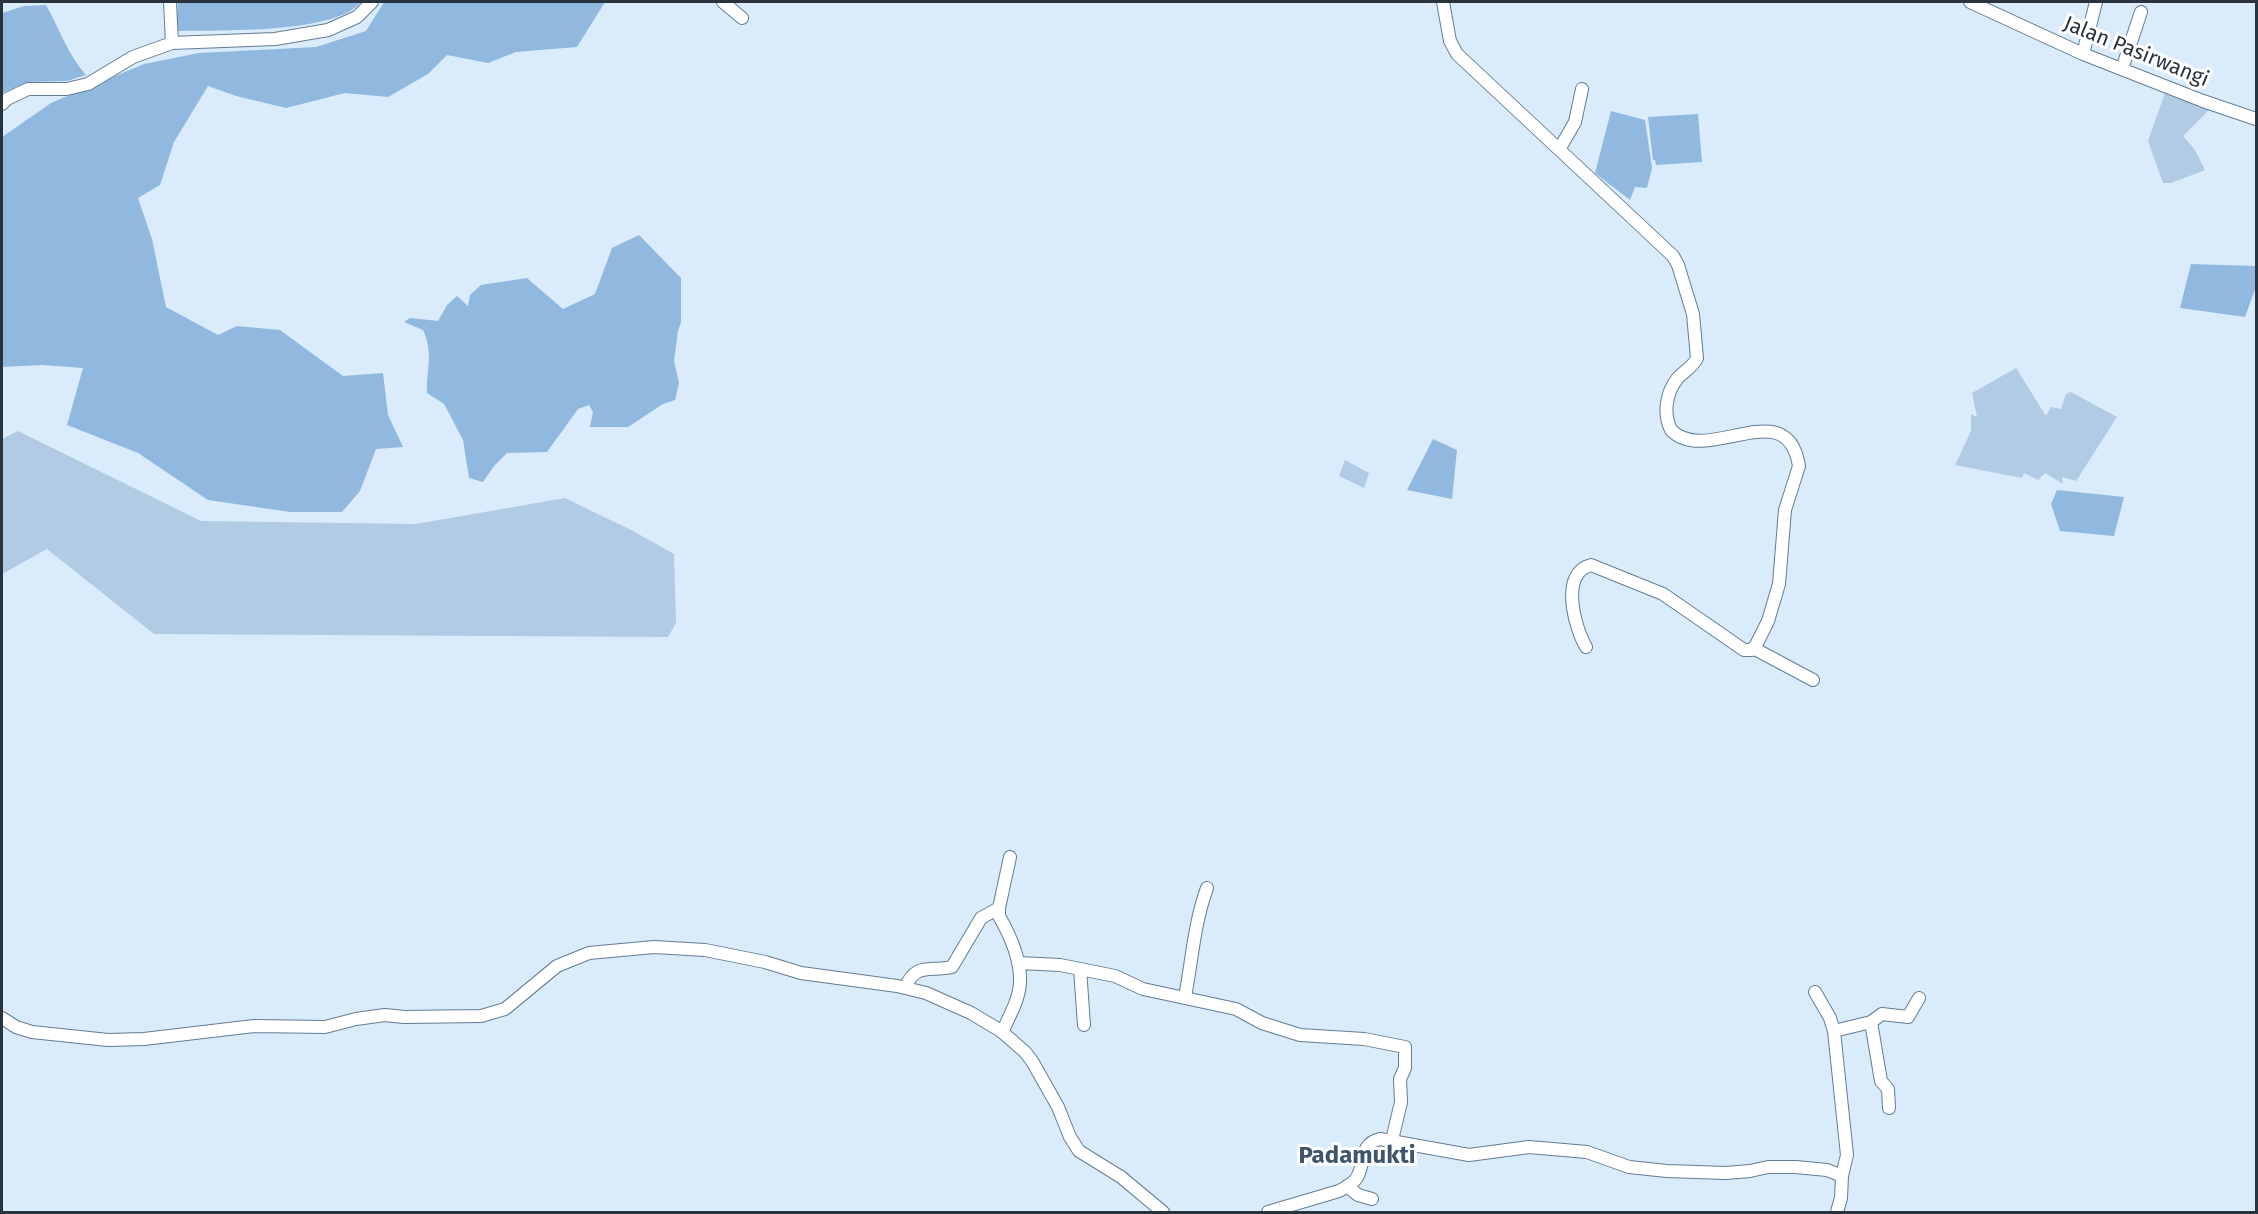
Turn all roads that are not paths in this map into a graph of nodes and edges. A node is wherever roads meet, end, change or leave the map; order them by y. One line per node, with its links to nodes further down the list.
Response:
1 (170, 2): 10 (street)
2 (372, 2): 10 (street)
3 (723, 2): 9 (street)
4 (1443, 2): 16 (street)
5 (1970, 2): 7 (street, Jalan Pasirwangi)
6 (2096, 2): 11 (street)
7 (1999, 8): 11 (street, Jalan Pasirwangi)
8 (2141, 12): 12 (street)
9 (742, 18)
10 (172, 43): 14 (street)
11 (2083, 54): 12 (street, Jalan Pasirwangi)
12 (2122, 69): 15 (street, Jalan Pasirwangi)
13 (1582, 89): 16 (street)
14 (2, 104)
15 (2256, 119)
16 (1560, 148): 18 (street)
17 (1586, 647): 18 (street)
18 (1754, 648): 19 (street)
19 (1813, 681)
20 (1010, 856): 22 (street)
21 (1207, 888): 27 (street)
22 (999, 908): 23 (street); 25 (street)
23 (1019, 963): 24 (street); 33 (street)
24 (1080, 969): 27 (street); 31 (street)
25 (905, 988): 29 (street); 33 (street)
26 (1815, 992): 32 (street)
27 (1185, 997): 35 (street)
28 (1919, 998): 30 (street)
29 (2, 1018)
30 (1871, 1022): 32 (street); 34 (street)
31 (1084, 1025)
32 (1834, 1031): 36 (street)
33 (1002, 1032): 39 (street)
34 (1889, 1108)
35 (1392, 1140): 36 (street); 37 (street)
36 (1842, 1176): 41 (street)
37 (1347, 1186): 38 (street); 40 (street)
38 (1372, 1199)
39 (1163, 1212)
40 (1268, 1212)
41 (1837, 1212)

